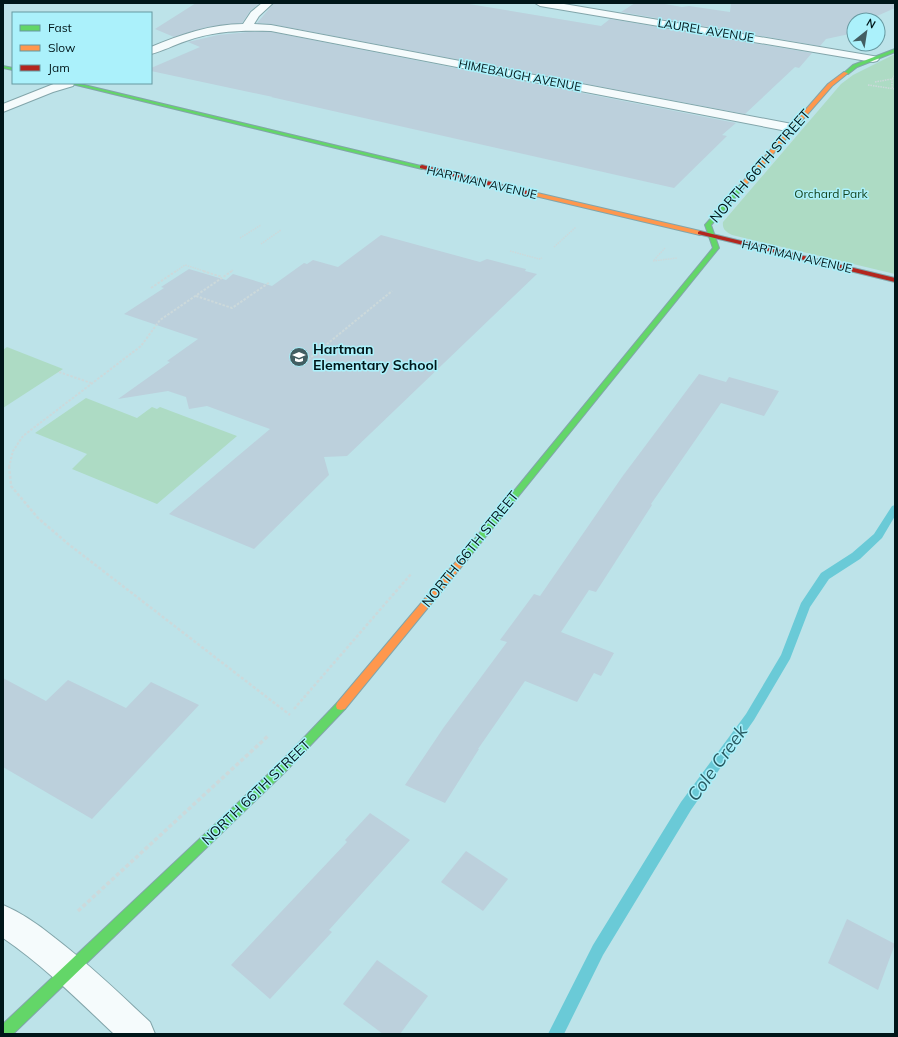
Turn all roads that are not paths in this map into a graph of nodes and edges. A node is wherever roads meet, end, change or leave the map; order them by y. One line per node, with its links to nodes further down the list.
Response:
1 (268, 3): 3 (street)
2 (540, 3): 6 (street, LAUREL AVENUE)
3 (247, 26): 5 (street, HIMEBAUGH AVENUE); 10 (street, HIMEBAUGH AVENUE)
4 (895, 50): 6 (street, NORTH 66TH STREET)
5 (152, 51)
6 (872, 59): 10 (street, NORTH 66TH STREET)
7 (66, 84): 9 (street)
8 (73, 84): 11 (street, HARTMAN AVENUE)
9 (3, 108)
10 (792, 128): 11 (street, NORTH 66TH STREET)
11 (713, 236): 12 (street, HARTMAN AVENUE); 14 (street, NORTH 66TH STREET)
12 (895, 280)
13 (3, 920): 14 (street)
14 (70, 970): 15 (street, NORTH 66TH STREET); 16 (street)
15 (3, 1034)
16 (138, 1034)

